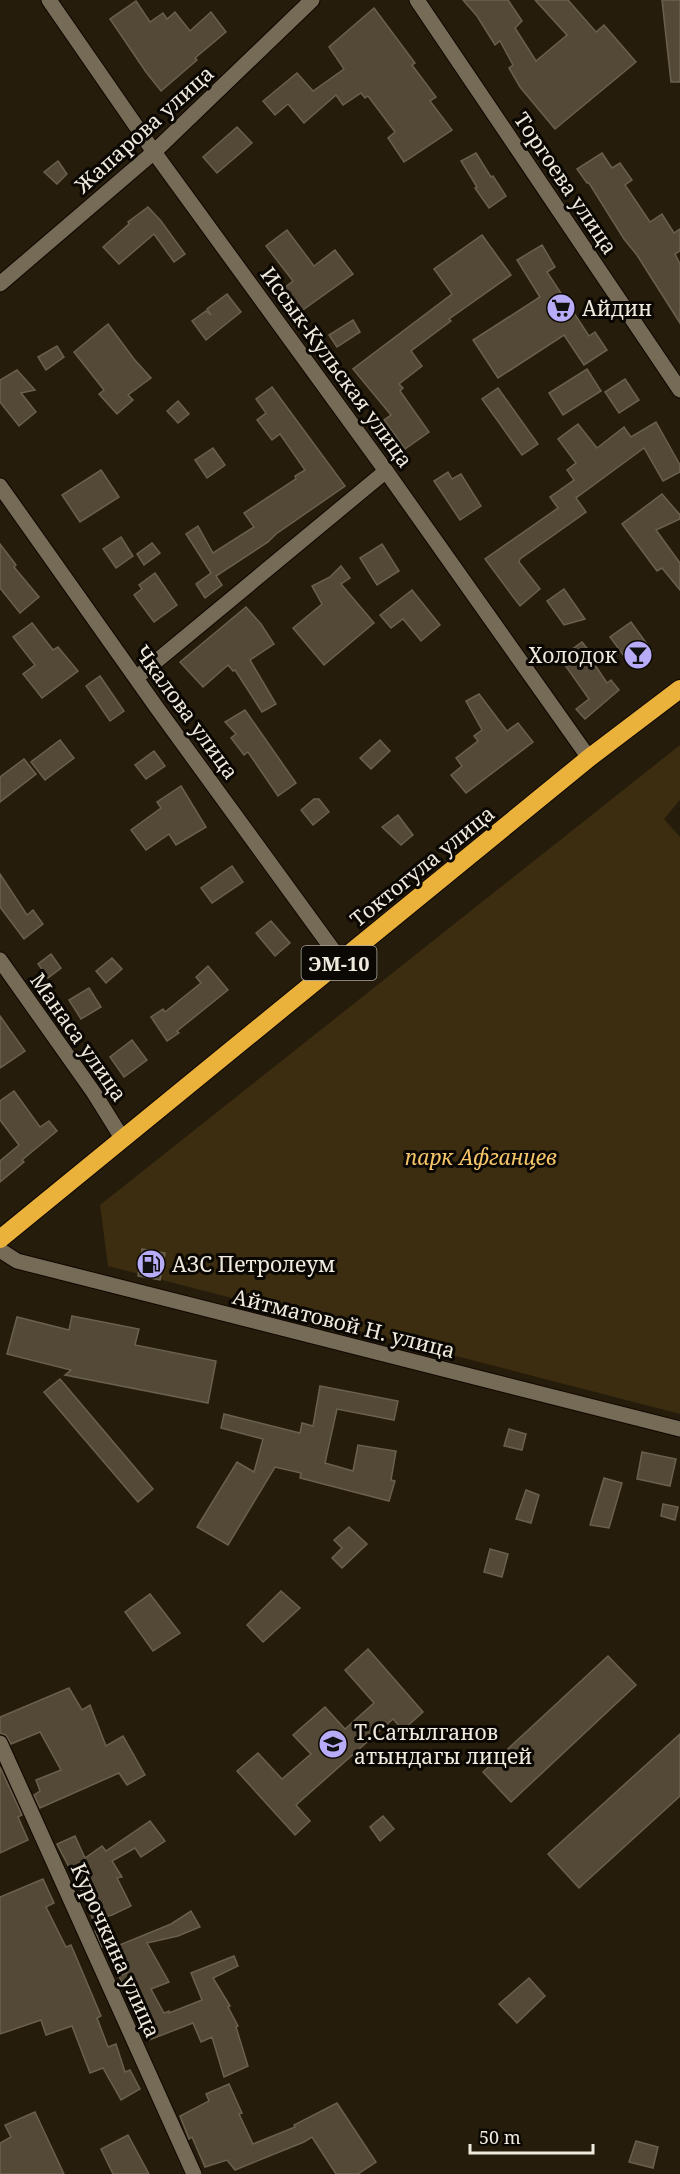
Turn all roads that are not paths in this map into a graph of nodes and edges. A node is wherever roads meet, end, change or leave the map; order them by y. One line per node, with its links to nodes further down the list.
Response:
1 (49, 0): 4 (street, Иссык-Кульская улица)
2 (312, 0): 4 (street, Жапарова улица)
3 (417, 0): 6 (street, Торгоева улица)
4 (154, 152): 5 (street, Жапарова улица); 7 (street, Иссык-Кульская улица)
5 (0, 284)
6 (680, 390)
7 (386, 471): 9 (street); 11 (street, Иссык-Кульская улица)
8 (0, 486): 9 (street, Чкалова улица)
9 (136, 678): 13 (street, Чкалова улица)
10 (680, 689): 11 (highway, Токтогула улица / ЭМ-10)
11 (589, 758): 13 (highway, Токтогула улица / ЭМ-10)
12 (0, 960): 14 (street, Манаса улица)
13 (341, 961): 14 (highway, Токтогула улица / ЭМ-10)
14 (122, 1138): 15 (highway, Токтогула улица / ЭМ-10)
15 (0, 1239)
16 (0, 1250): 17 (street, Айтматовой Н. улица)
17 (680, 1429)
18 (0, 1743): 19 (street, Курочкина улица)
19 (194, 2174)

